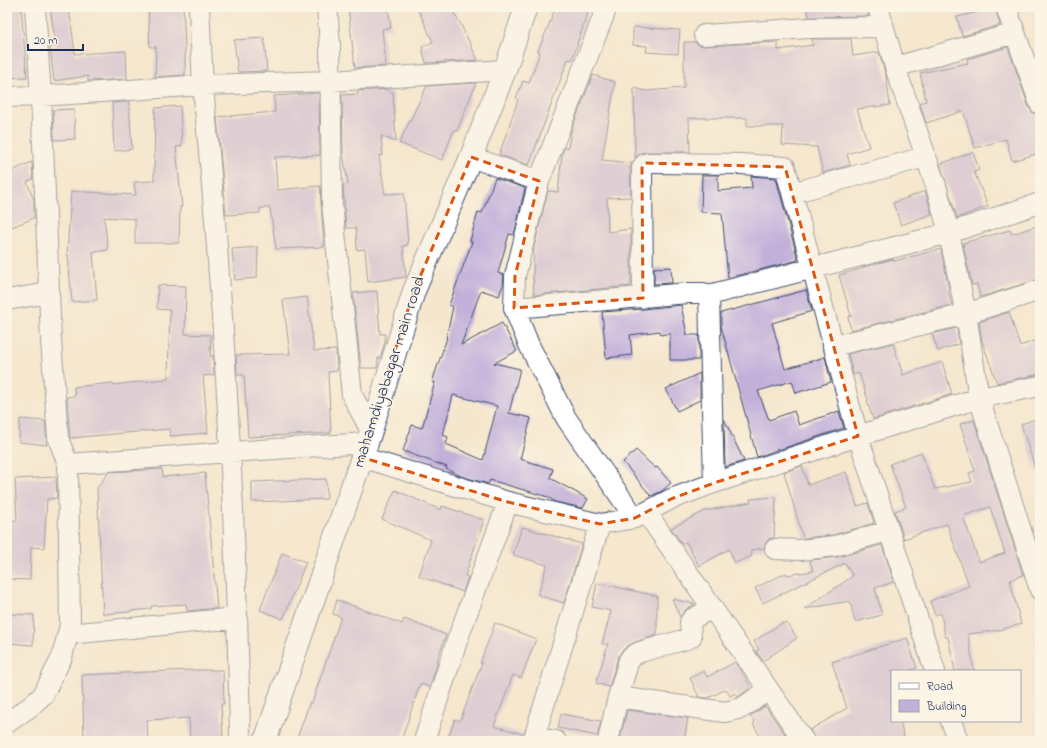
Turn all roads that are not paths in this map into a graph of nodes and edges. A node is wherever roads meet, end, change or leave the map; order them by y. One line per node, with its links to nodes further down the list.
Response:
1 (35, 7): 15 (street)
2 (199, 7): 14 (street)
3 (327, 7): 13 (street)
4 (526, 7): 12 (main road, mahamdiyabagar main road)
5 (607, 7): 20 (street)
6 (878, 7): 8 (street)
7 (1006, 7): 9 (street)
8 (883, 26): 10 (street); 11 (street)
9 (1015, 33): 11 (street); 17 (street)
10 (704, 35)
11 (895, 67): 19 (street)
12 (505, 70): 13 (street); 18 (main road, mahamdiyabagar main road)
13 (331, 81): 14 (street); 36 (street)
14 (203, 85): 15 (street); 37 (street)
15 (42, 96): 16 (street); 26 (street)
16 (7, 97)
17 (1040, 104)
18 (471, 157): 20 (street); 36 (main road, mahamdiyabagar main road)
19 (925, 157): 21 (street); 23 (street)
20 (539, 181): 30 (street)
21 (792, 193): 24 (street); 28 (street)
22 (1040, 202): 23 (street)
23 (949, 233): 24 (street); 31 (street)
24 (812, 268): 27 (street); 32 (street)
25 (1040, 290): 31 (street)
26 (48, 293): 29 (street); 38 (street)
27 (709, 295): 28 (street); 39 (street)
28 (643, 298): 30 (street)
29 (7, 300)
30 (514, 308): 41 (street)
31 (966, 314): 32 (street); 34 (street)
32 (834, 346): 35 (street)
33 (1040, 386): 34 (street)
34 (979, 398): 35 (street); 45 (street)
35 (858, 436): 39 (street); 43 (street)
36 (366, 444): 37 (street); 40 (street); 56 (main road, mahamdiyabagar main road)
37 (230, 452): 38 (street); 47 (street)
38 (68, 464): 48 (street)
39 (714, 483): 41 (street)
40 (508, 502): 42 (street); 57 (street)
41 (640, 515): 42 (street); 46 (street)
42 (600, 524): 54 (street)
43 (888, 531): 44 (street); 49 (street)
44 (776, 549)
45 (1040, 590)
46 (713, 608): 50 (street); 51 (street)
47 (237, 618): 48 (street); 55 (street)
48 (68, 634): 53 (street)
49 (935, 670)
50 (768, 690): 51 (street); 60 (street)
51 (618, 697): 59 (street)
52 (951, 722): 61 (street)
53 (7, 723)
54 (534, 739): 58 (street)
55 (242, 741)
56 (265, 741)
57 (424, 741)
58 (556, 741)
59 (608, 741)
60 (804, 741)
61 (958, 741)

